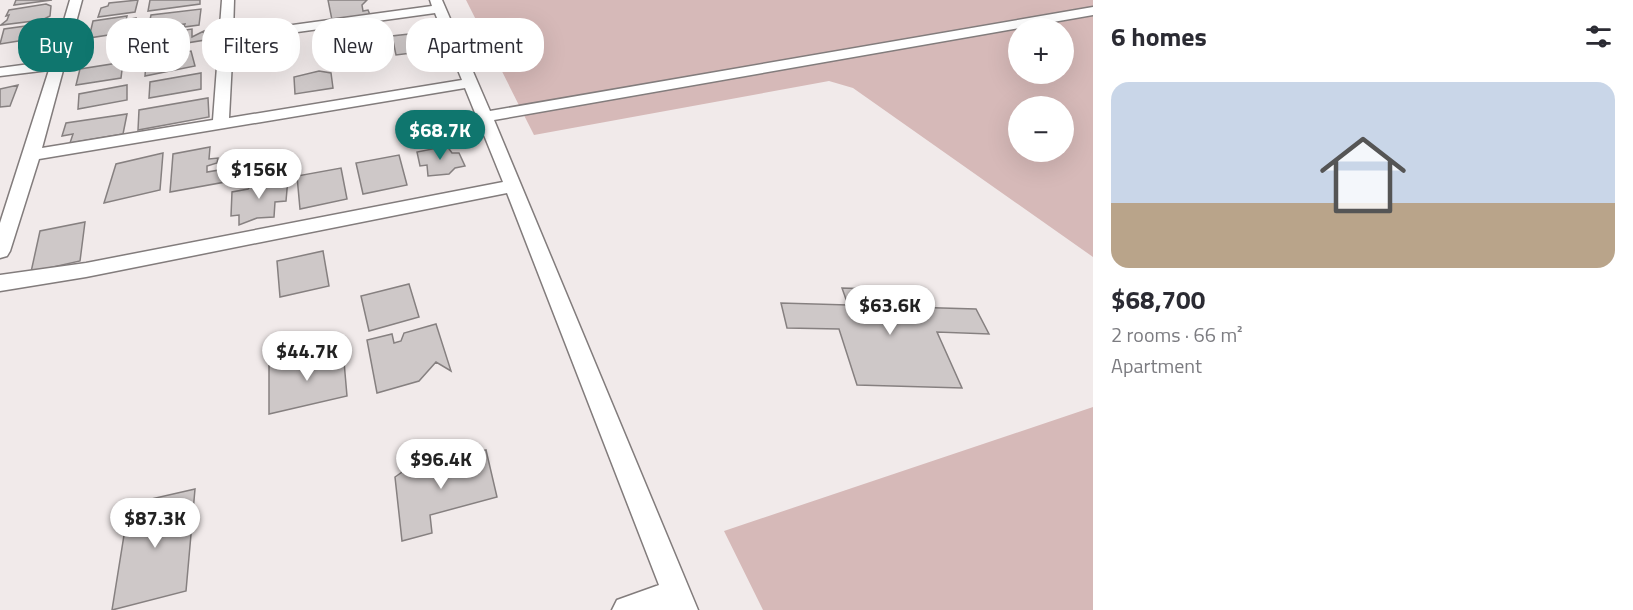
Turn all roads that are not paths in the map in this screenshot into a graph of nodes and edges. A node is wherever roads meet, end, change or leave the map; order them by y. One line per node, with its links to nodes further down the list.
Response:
1 (76, 0): 5 (street)
2 (228, 0): 6 (street)
3 (438, 5): 7 (street); 12 (street)
4 (1093, 10): 13 (street)
5 (71, 18)
6 (227, 18)
7 (300, 27)
8 (18, 70): 9 (street)
9 (0, 72)
10 (56, 72): 15 (street)
11 (224, 72): 14 (street)
12 (470, 83): 13 (street); 14 (street)
13 (483, 117): 16 (street)
14 (221, 124): 15 (street)
15 (32, 155): 17 (street)
16 (513, 186): 18 (street); 19 (street)
17 (0, 251)
18 (0, 283)
19 (680, 602): 20 (street)
20 (627, 610)

